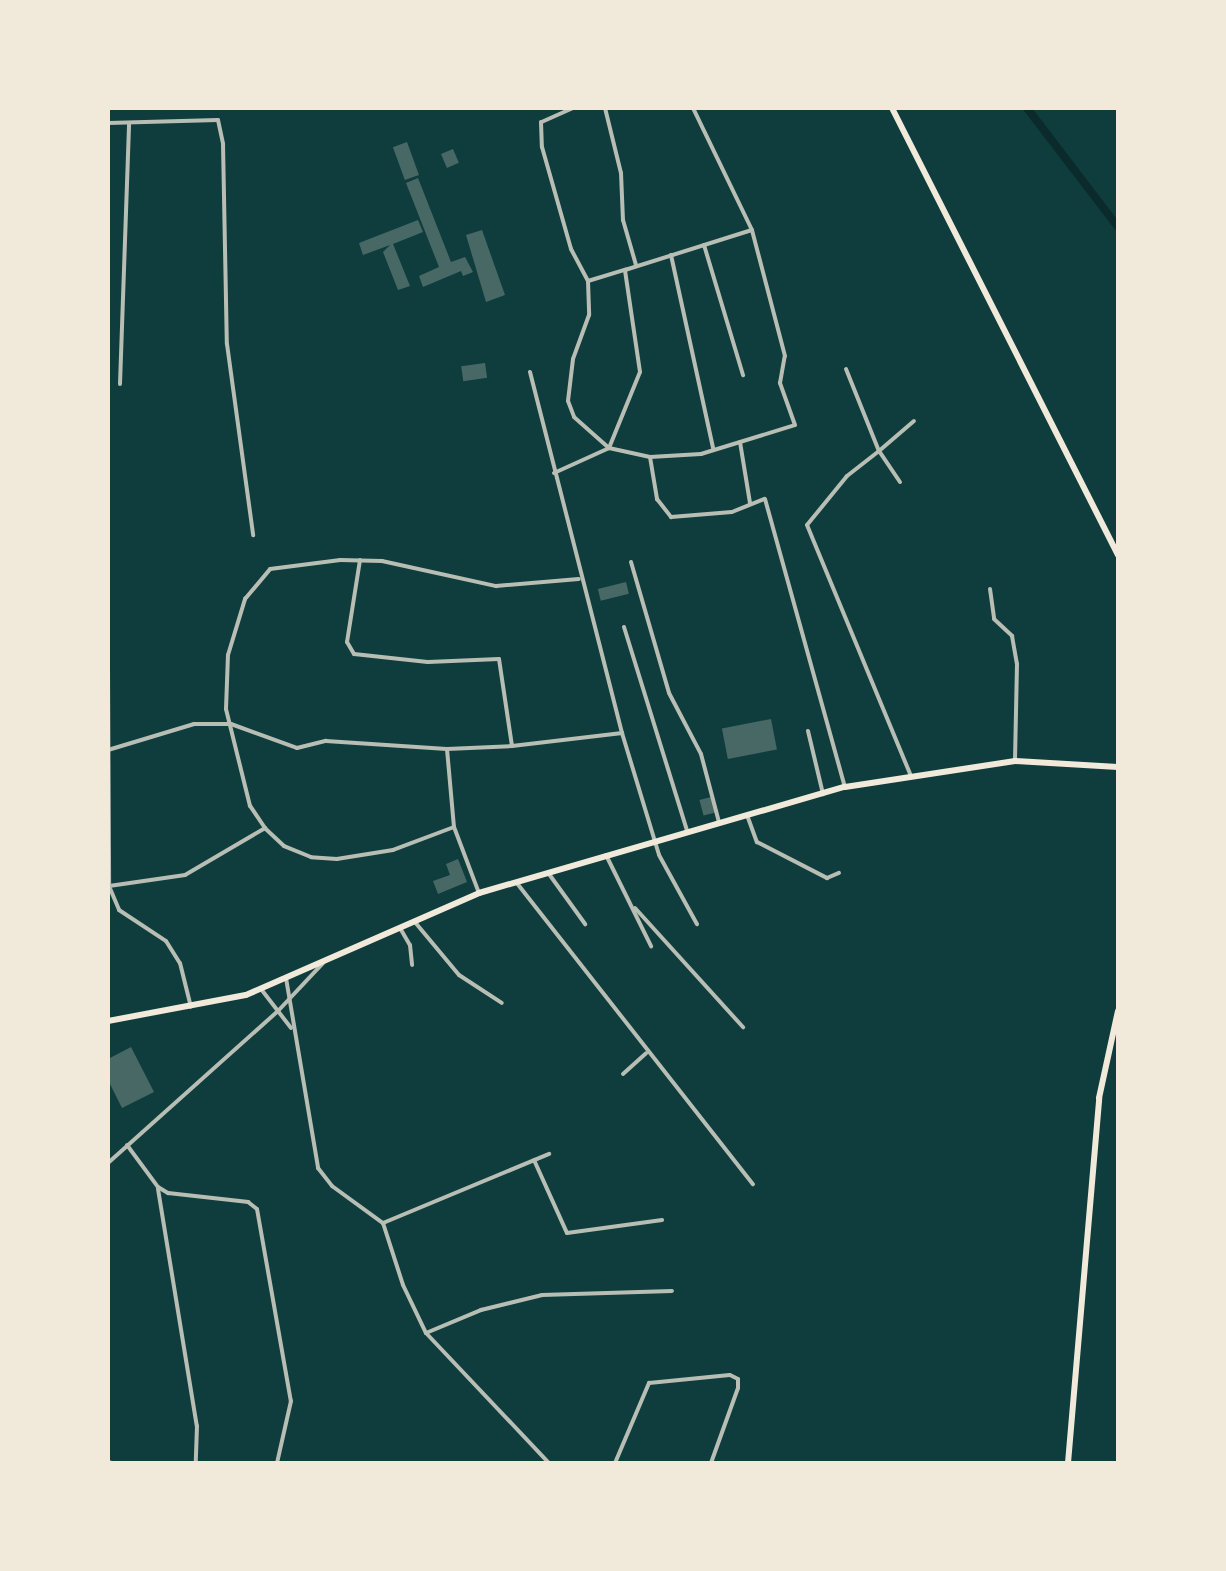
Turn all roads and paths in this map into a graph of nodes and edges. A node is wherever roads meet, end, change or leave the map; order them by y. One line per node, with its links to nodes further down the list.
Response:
1 (573, 108): 5 (street)
2 (605, 108): 11 (street)
3 (693, 108): 8 (street)
4 (892, 108): 28 (main road)
5 (564, 109): 13 (street)
6 (108, 123): 7 (street)
7 (129, 123): 17 (street); 27 (street)
8 (752, 230): 9 (street); 19 (street)
9 (704, 245): 10 (street); 16 (street)
10 (671, 255): 11 (street); 21 (street)
11 (636, 265): 12 (street)
12 (625, 270): 13 (street); 20 (street)
13 (588, 281): 20 (street)
14 (846, 369): 22 (street)
15 (530, 372): 24 (street)
16 (743, 375)
17 (120, 384)
18 (914, 421): 22 (street)
19 (740, 442): 21 (street); 26 (street)
20 (609, 448): 23 (street); 24 (street)
21 (713, 448): 23 (street)
22 (879, 451): 25 (street); 43 (street)
23 (650, 457): 26 (street)
24 (554, 473): 31 (street)
25 (900, 482)
26 (750, 503): 44 (street)
27 (253, 535)
28 (1118, 555)
29 (360, 560): 31 (street); 35 (street); 38 (street)
30 (631, 562): 47 (street)
31 (579, 579): 37 (street)
32 (990, 589): 41 (street)
33 (624, 627): 50 (street)
34 (108, 667): 40 (street)
35 (231, 724): 39 (street); 40 (street); 49 (street)
36 (808, 731): 45 (street)
37 (622, 733): 38 (street); 51 (street)
38 (512, 746): 39 (street)
39 (447, 749): 48 (street)
40 (109, 750): 56 (street)
41 (1015, 761): 42 (main road); 43 (main road)
42 (1118, 767)
43 (910, 774): 44 (main road)
44 (845, 787): 45 (main road)
45 (823, 794): 46 (main road)
46 (746, 815): 47 (main road); 54 (street)
47 (719, 822): 50 (main road)
48 (454, 827): 49 (street); 57 (street)
49 (265, 828): 56 (street)
50 (687, 831): 51 (main road)
51 (657, 840): 52 (main road); 61 (street)
52 (606, 855): 53 (main road); 58 (street)
53 (548, 873): 55 (main road); 60 (street)
54 (839, 873)
55 (516, 882): 57 (main road); 76 (street)
56 (108, 886): 70 (street)
57 (479, 893): 59 (main road)
58 (635, 908): 63 (street); 74 (street)
59 (413, 920): 62 (main road); 69 (street)
60 (585, 924)
61 (697, 924)
62 (399, 926): 64 (main road); 65 (street)
63 (651, 946)
64 (325, 960): 66 (main road); 68 (street)
65 (412, 965)
66 (286, 978): 67 (main road); 68 (street)
67 (261, 989): 70 (main road); 71 (street)
68 (292, 997): 71 (street); 75 (street)
69 (502, 1003)
70 (191, 1007): 73 (main road)
71 (278, 1011): 75 (street); 78 (street)
72 (1118, 1011): 93 (main road)
73 (108, 1021)
74 (743, 1027)
75 (291, 1029): 85 (street)
76 (646, 1053): 77 (street); 82 (street)
77 (623, 1074)
78 (127, 1145): 81 (street); 83 (street)
79 (549, 1154): 80 (street)
80 (534, 1160): 84 (street); 85 (street)
81 (108, 1163)
82 (753, 1184)
83 (158, 1187): 88 (street); 89 (street)
84 (662, 1220)
85 (383, 1223): 87 (street)
86 (672, 1291): 87 (street)
87 (426, 1333): 90 (street)
88 (196, 1463)
89 (277, 1463)
90 (549, 1463)
91 (615, 1463): 92 (street)
92 (711, 1463)
93 (1068, 1463)

